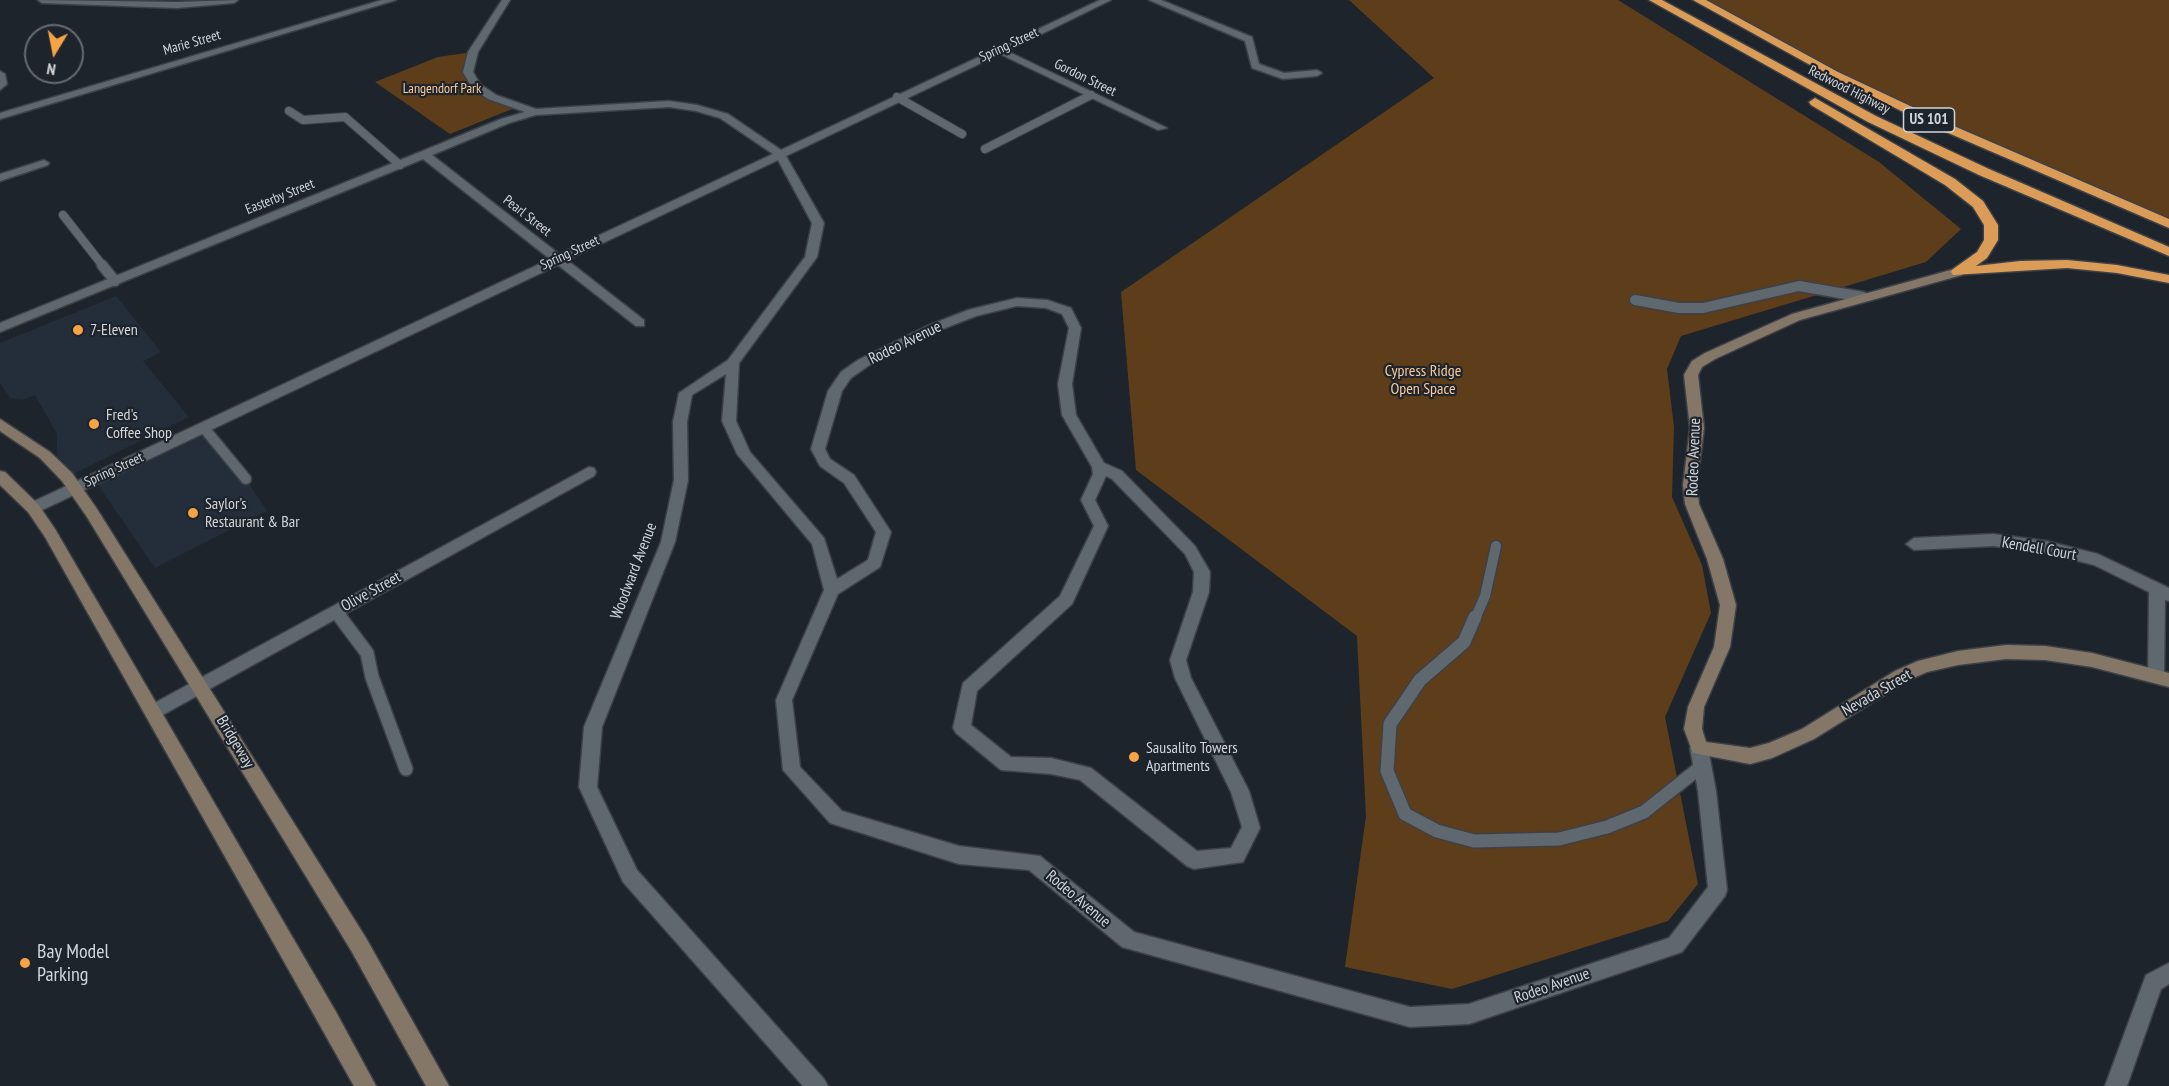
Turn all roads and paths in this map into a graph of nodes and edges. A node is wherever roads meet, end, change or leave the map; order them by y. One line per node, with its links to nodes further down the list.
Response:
1 (42, 0): 2 (street)
2 (234, 0)
3 (392, 0): 19 (street, Marie Street)
4 (506, 0): 18 (street)
5 (1107, 0): 10 (street, Spring Street)
6 (1153, 0): 11 (street)
7 (1654, 0): 9 (highway, Redwood Highway / US 101)
8 (1698, 0): 29 (highway, Redwood Highway / US 101)
9 (1720, 37): 30 (highway, Redwood Highway / US 101); 32 (highway)
10 (998, 50): 14 (street, Gordon Street); 15 (street, Spring Street)
11 (1317, 73)
12 (0, 74): 13 (street)
13 (0, 87)
14 (1091, 95): 20 (street, Gordon Street); 22 (lane)
15 (897, 97): 21 (lane); 23 (street, Spring Street)
16 (575, 109): 18 (street, Easterby Street); 23 (street, Woodward Avenue)
17 (289, 111): 26 (lane)
18 (535, 112): 24 (street, Easterby Street)
19 (0, 116)
20 (1162, 128)
21 (962, 134)
22 (985, 149)
23 (779, 153): 31 (street, Spring Street); 39 (street, Woodward Avenue)
24 (424, 155): 26 (street, Easterby Street); 31 (street, Pearl Street)
25 (44, 163): 27 (street)
26 (400, 165): 34 (street, Easterby Street)
27 (0, 178)
28 (63, 215): 34 (lane)
29 (2169, 224)
30 (2169, 252)
31 (558, 259): 37 (street, Pearl Street); 41 (street, Spring Street)
32 (1958, 272): 33 (highway); 35 (main road, Rodeo Avenue)
33 (2169, 279)
34 (115, 280): 38 (street, Easterby Street)
35 (1863, 297): 36 (lane); 56 (main road, Rodeo Avenue)
36 (1635, 300)
37 (640, 323)
38 (1, 326)
39 (733, 363): 50 (street); 61 (street, Woodward Avenue)
40 (0, 424): 46 (main road, Bridgeway)
41 (204, 428): 45 (lane); 46 (street, Spring Street)
42 (1100, 467): 42 (street, Rodeo Avenue); 50 (street, Rodeo Avenue)
43 (589, 472): 52 (street, Olive Street)
44 (0, 476): 47 (main road)
45 (246, 479)
46 (75, 488): 47 (street, Spring Street); 54 (main road, Bridgeway)
47 (33, 508): 55 (main road)
48 (1914, 544): 51 (street, Kendell Court)
49 (1496, 546): 56 (lane)
50 (832, 590): 56 (street, Rodeo Avenue)
51 (2163, 592): 53 (street, Kendell Court)
52 (336, 612): 54 (street, Olive Street); 57 (lane)
53 (2163, 678): 56 (main road, Nevada Street)
54 (201, 686): 55 (street, Olive Street); 60 (main road, Bridgeway)
55 (153, 712): 59 (main road)
56 (1700, 757)
57 (406, 769)
58 (2169, 973): 62 (street)
59 (365, 1086)
60 (438, 1086)
61 (817, 1086)
62 (2116, 1086)

